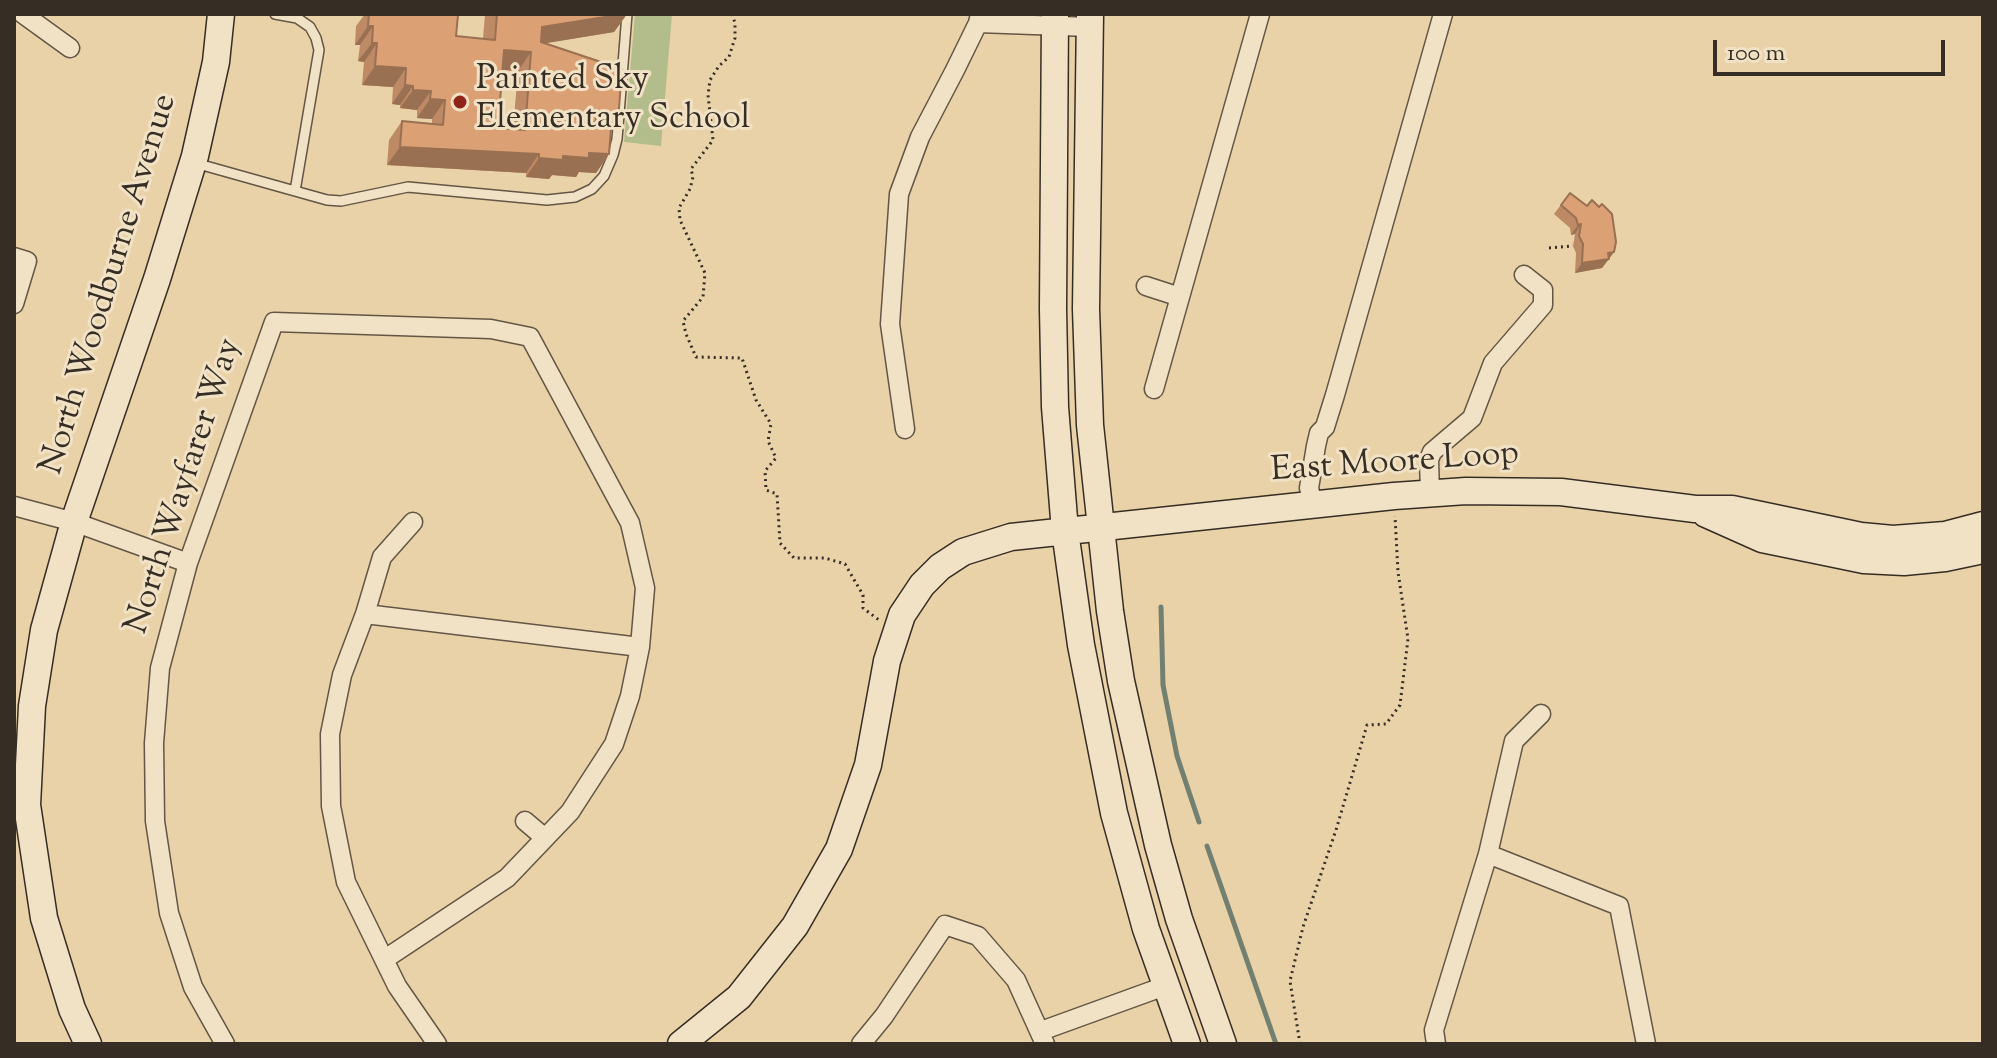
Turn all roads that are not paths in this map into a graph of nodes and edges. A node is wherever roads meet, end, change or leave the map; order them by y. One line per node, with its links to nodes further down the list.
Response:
1 (23, 14): 10 (street)
2 (221, 14): 11 (street, North Woodburne Avenue)
3 (275, 14): 12 (lane)
4 (627, 14): 12 (lane)
5 (1260, 14): 16 (street)
6 (1443, 14): 21 (street)
7 (979, 18): 8 (street); 19 (street)
8 (1055, 20): 9 (street); 28 (street)
9 (1090, 21): 27 (street)
10 (70, 48)
11 (193, 163): 12 (lane); 24 (street, North Woodburne Avenue)
12 (295, 191)
13 (21, 259): 17 (street)
14 (1524, 275): 20 (street)
15 (1146, 286): 16 (street)
16 (1180, 297): 18 (street)
17 (14, 304)
18 (1154, 389)
19 (905, 429)
20 (1430, 493): 21 (street, East Moore Loop); 23 (street, East Moore Loop)
21 (1313, 505): 27 (street, East Moore Loop)
22 (14, 506): 24 (street)
23 (1695, 509): 26 (street, East Moore Loop); 29 (street, East Moore Loop)
24 (74, 522): 30 (street); 40 (street, North Woodburne Avenue)
25 (413, 522): 31 (street)
26 (1983, 525)
27 (1099, 528): 28 (street, East Moore Loop); 46 (street)
28 (1065, 531): 38 (street); 43 (street, East Moore Loop)
29 (1983, 550)
30 (188, 563): 32 (street, North Wayfarer Way); 41 (street, North Wayfarer Way)
31 (365, 614): 32 (street); 37 (street)
32 (640, 647): 35 (street)
33 (1541, 714): 36 (street)
34 (525, 821): 35 (street)
35 (545, 838): 37 (street)
36 (1488, 854): 47 (street); 48 (street)
37 (385, 959): 42 (street)
38 (1165, 986): 39 (street); 45 (street)
39 (1043, 1038): 44 (street)
40 (88, 1044)
41 (225, 1044)
42 (437, 1044)
43 (681, 1044)
44 (861, 1044)
45 (1187, 1044)
46 (1223, 1044)
47 (1436, 1044)
48 (1646, 1044)

